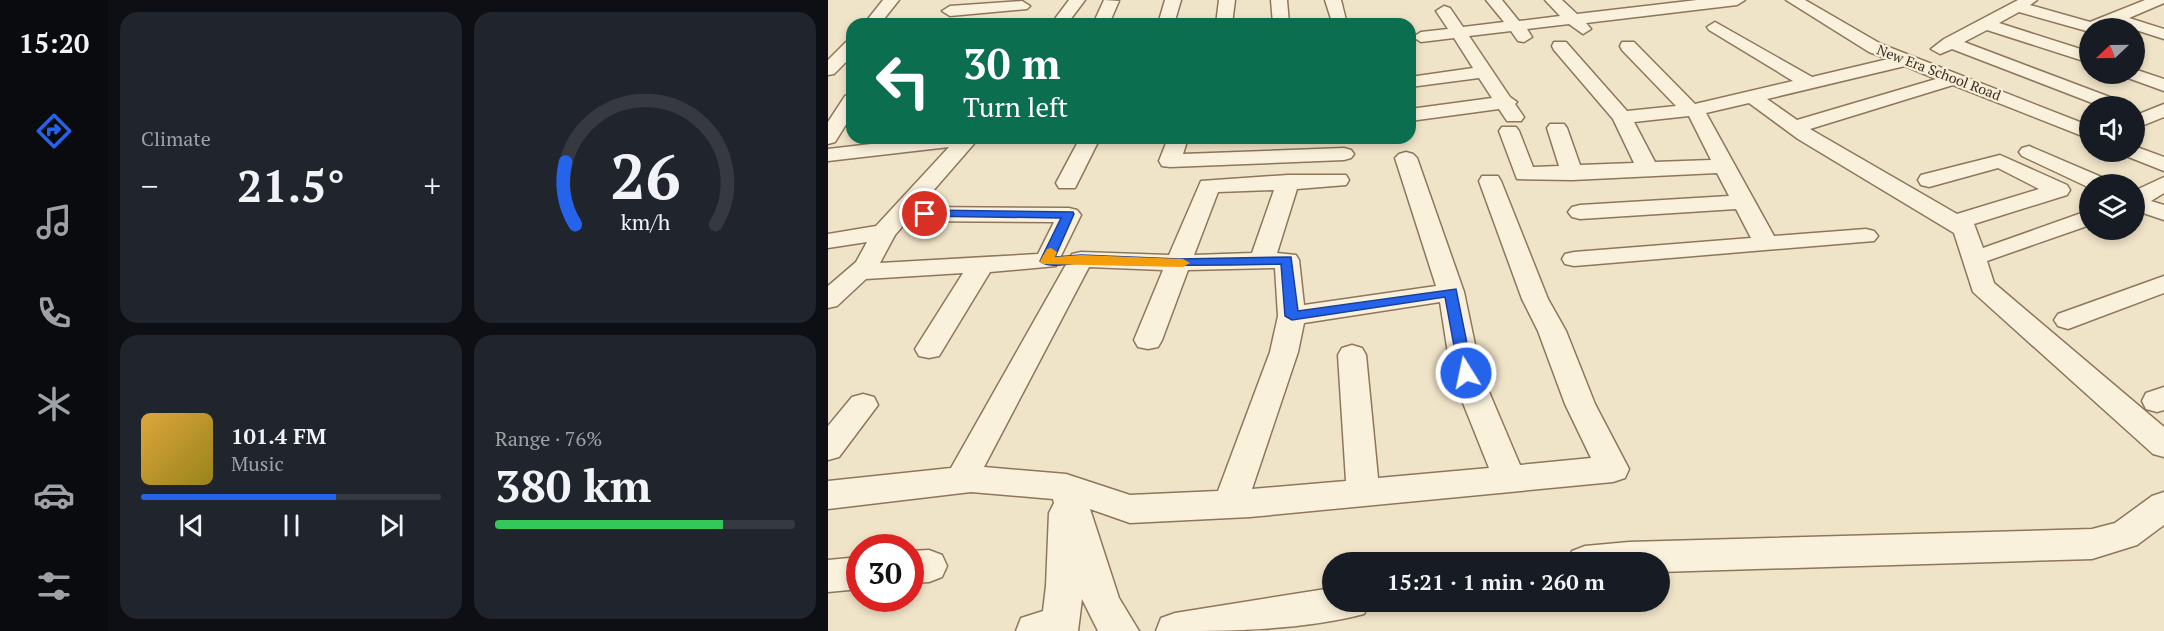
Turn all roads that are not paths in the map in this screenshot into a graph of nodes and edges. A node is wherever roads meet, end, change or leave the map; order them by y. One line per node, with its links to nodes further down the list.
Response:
1 (891, 0): 22 (street)
2 (1077, 0): 23 (street)
3 (1173, 0): 25 (street)
4 (1227, 0): 26 (street)
5 (1279, 0): 27 (street)
6 (1333, 0): 28 (street)
7 (1494, 0): 34 (street)
8 (1553, 0): 31 (street)
9 (1612, 0): 20 (street)
10 (1737, 0): 15 (street)
11 (1794, 0): 48 (street, New Era School Road)
12 (2161, 0): 17 (street)
13 (1112, 1): 24 (street)
14 (2022, 3): 32 (street); 33 (street)
15 (1676, 4): 20 (street); 30 (street)
16 (1022, 6): 19 (street)
17 (2139, 8): 21 (street); 29 (street)
18 (1444, 11): 38 (street)
19 (949, 12)
20 (1628, 13): 31 (street); 35 (street)
21 (2164, 16)
22 (877, 18)
23 (1064, 18)
24 (1104, 18)
25 (1168, 18)
26 (1225, 18)
27 (1280, 18)
28 (1334, 18)
29 (2114, 18)
30 (1694, 19)
31 (1574, 20): 34 (street); 39 (street)
32 (2079, 23)
33 (1985, 24): 43 (street); 47 (street)
34 (1515, 26): 38 (street); 42 (street)
35 (1642, 27)
36 (1715, 27): 56 (street)
37 (2145, 28): 40 (street)
38 (1458, 32): 41 (street); 51 (street)
39 (1588, 34)
40 (2164, 34)
41 (1421, 37)
42 (1526, 40)
43 (1950, 43): 48 (street); 58 (street)
44 (1560, 46): 65 (street)
45 (1628, 46): 62 (street)
46 (846, 52): 49 (street)
47 (2079, 54)
48 (1912, 62): 52 (street); 53 (street, New Era School Road)
49 (828, 72): 50 (street)
50 (846, 72)
51 (1485, 72): 55 (street); 64 (street)
52 (1843, 76): 56 (street); 60 (street)
53 (1956, 78): 60 (street); 68 (street, New Era School Road)
54 (2145, 78): 57 (street)
55 (1416, 81)
56 (1810, 84): 59 (street)
57 (2164, 85)
58 (2090, 96)
59 (1754, 98): 62 (street); 66 (street)
60 (1888, 101): 66 (street)
61 (846, 110): 69 (street)
62 (1693, 111): 65 (street); 80 (street)
63 (1416, 116): 64 (street)
64 (1510, 117): 82 (street)
65 (1622, 117): 81 (street)
66 (1794, 127): 97 (street)
67 (1557, 128): 82 (street)
68 (2079, 128)
69 (828, 138)
70 (925, 144): 76 (street)
71 (964, 144): 95 (street)
72 (1087, 144): 88 (street)
73 (1177, 144): 75 (street)
74 (2029, 152): 83 (street)
75 (1344, 154)
76 (828, 155)
77 (2145, 157): 79 (street)
78 (1406, 158): 111 (street)
79 (2164, 165)
80 (1725, 166): 81 (street); 91 (street)
81 (1648, 170): 82 (street)
82 (1572, 173)
83 (2079, 175)
84 (1338, 180): 87 (street)
85 (1929, 180): 97 (street)
86 (1490, 181): 121 (street)
87 (1288, 182): 106 (street); 107 (street)
88 (1067, 183)
89 (2164, 184): 90 (street)
90 (2145, 195)
91 (1744, 202): 93 (street); 101 (street)
92 (2145, 205): 94 (street)
93 (1580, 212)
94 (2164, 213)
95 (901, 214): 98 (street); 105 (street)
96 (2079, 221): 102 (street)
97 (1954, 223): 119 (street)
98 (884, 232): 100 (street); 109 (street)
99 (1866, 236): 101 (street)
100 (828, 241)
101 (1766, 244): 104 (street)
102 (1989, 254)
103 (1081, 259): 105 (street); 107 (street); 122 (street)
104 (1574, 259)
105 (1047, 261): 108 (street)
106 (1262, 261): 107 (street); 113 (street)
107 (1179, 263): 115 (street)
108 (982, 264): 109 (street); 116 (street)
109 (859, 272): 112 (street)
110 (2164, 284): 114 (street)
111 (1451, 292): 113 (street); 121 (street)
112 (828, 300)
113 (1292, 316): 126 (street)
114 (2068, 320)
115 (1148, 340)
116 (928, 349)
117 (1352, 355): 124 (street)
118 (863, 405): 120 (street)
119 (2164, 445)
120 (828, 448)
121 (1510, 479): 124 (street)
122 (961, 480): 123 (street); 125 (street)
123 (1066, 487): 126 (street); 132 (street); 133 (street)
124 (1363, 492): 126 (street)
125 (828, 495)
126 (1230, 504)
127 (2164, 506): 128 (street)
128 (1670, 556)
129 (846, 574): 130 (street)
130 (828, 576)
131 (1322, 607): 134 (street)
132 (1051, 629)
133 (1120, 631)
134 (1175, 631)

